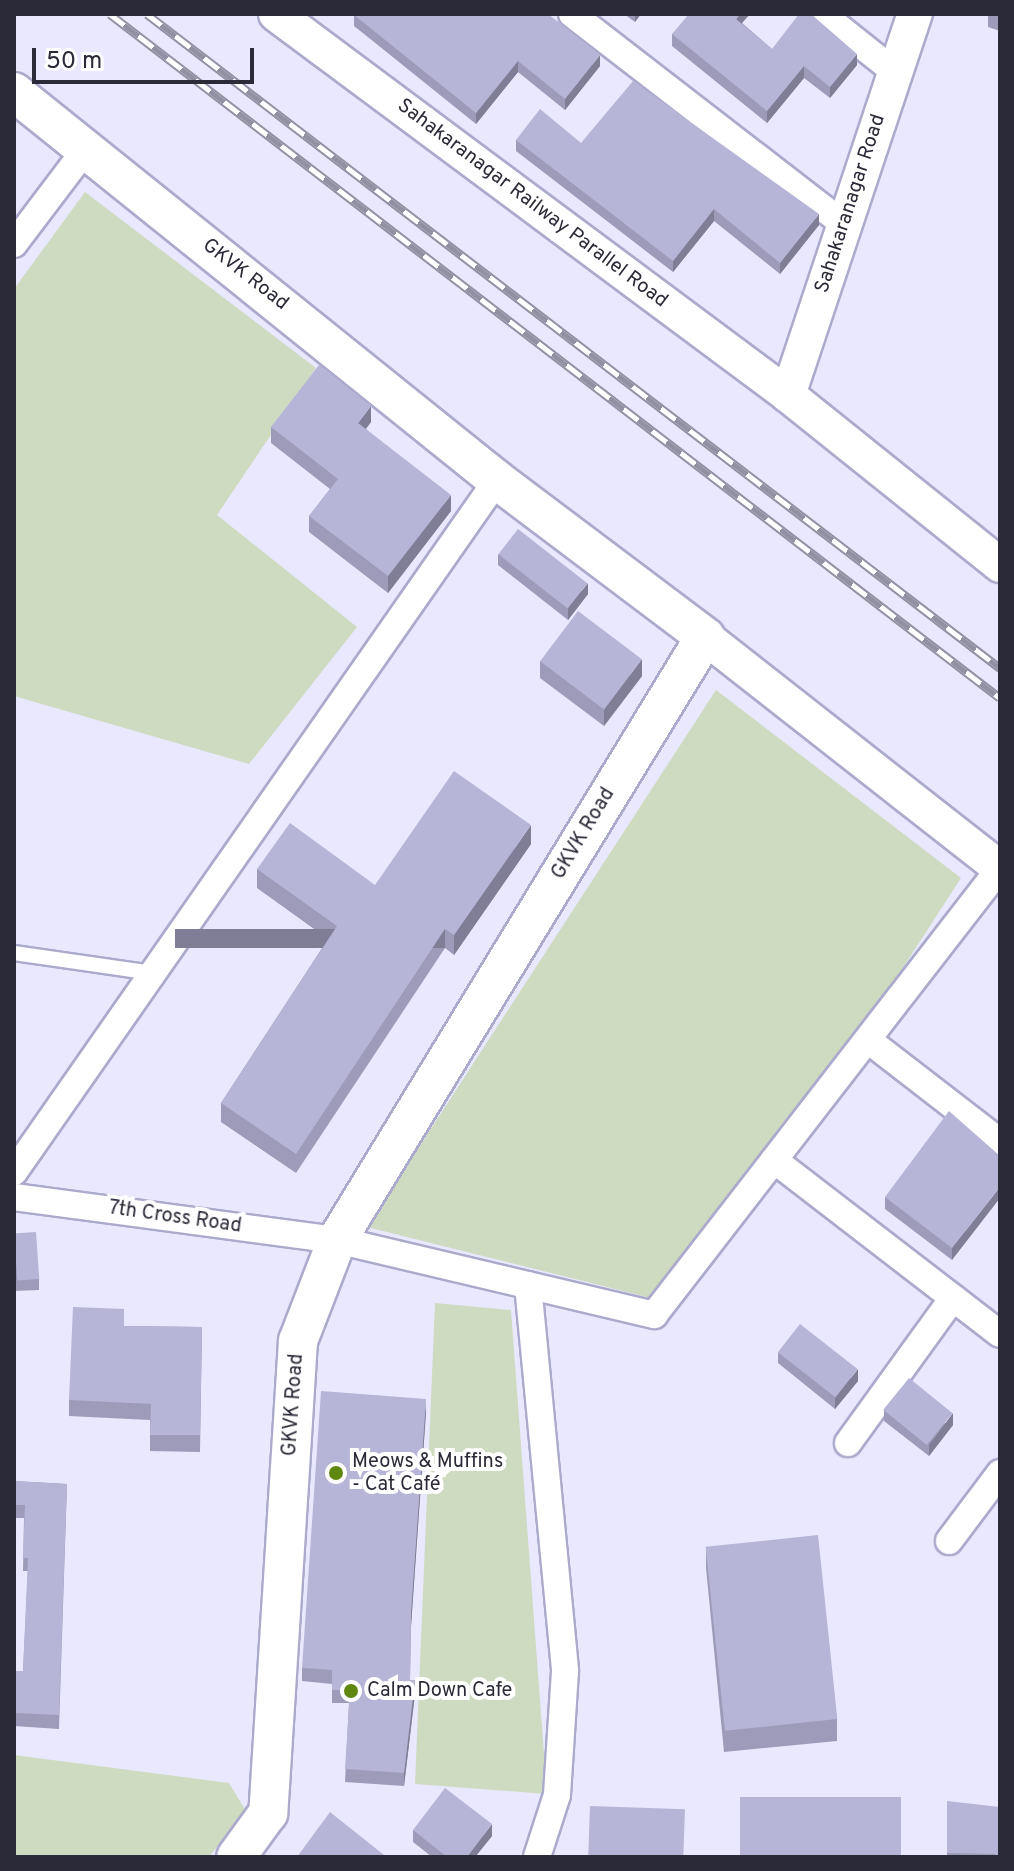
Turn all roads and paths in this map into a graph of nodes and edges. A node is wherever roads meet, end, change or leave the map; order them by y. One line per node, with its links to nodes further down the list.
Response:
1 (276, 14): 10 (street, Sahakaranagar Railway Parallel Road)
2 (572, 14): 8 (street)
3 (822, 14): 5 (street)
4 (915, 14): 5 (street, Sahakaranagar Road)
5 (895, 72): 8 (street, Sahakaranagar Road)
6 (14, 92): 7 (main road, GKVK Road)
7 (85, 150): 9 (street); 11 (main road, GKVK Road)
8 (845, 225): 10 (street, Sahakaranagar Road)
9 (14, 244)
10 (788, 395): 12 (street, Sahakaranagar Railway Parallel Road)
11 (497, 480): 13 (main road, GKVK Road); 16 (street)
12 (1000, 565)
13 (705, 637): 14 (street); 22 (main road, GKVK Road)
14 (1000, 868): 17 (street)
15 (14, 953): 16 (lane)
16 (153, 973): 20 (street)
17 (868, 1040): 18 (street); 19 (street)
18 (1000, 1142)
19 (774, 1160): 23 (street, 7th Cross Road); 24 (street)
20 (14, 1172)
21 (14, 1197): 22 (street, 7th Cross Road)
22 (337, 1240): 23 (street, 7th Cross Road); 29 (main road, GKVK Road)
23 (528, 1285): 30 (street)
24 (953, 1298): 25 (street); 26 (street)
25 (1000, 1334)
26 (848, 1443)
27 (1000, 1473): 28 (street)
28 (949, 1541)
29 (236, 1857)
30 (537, 1857)

